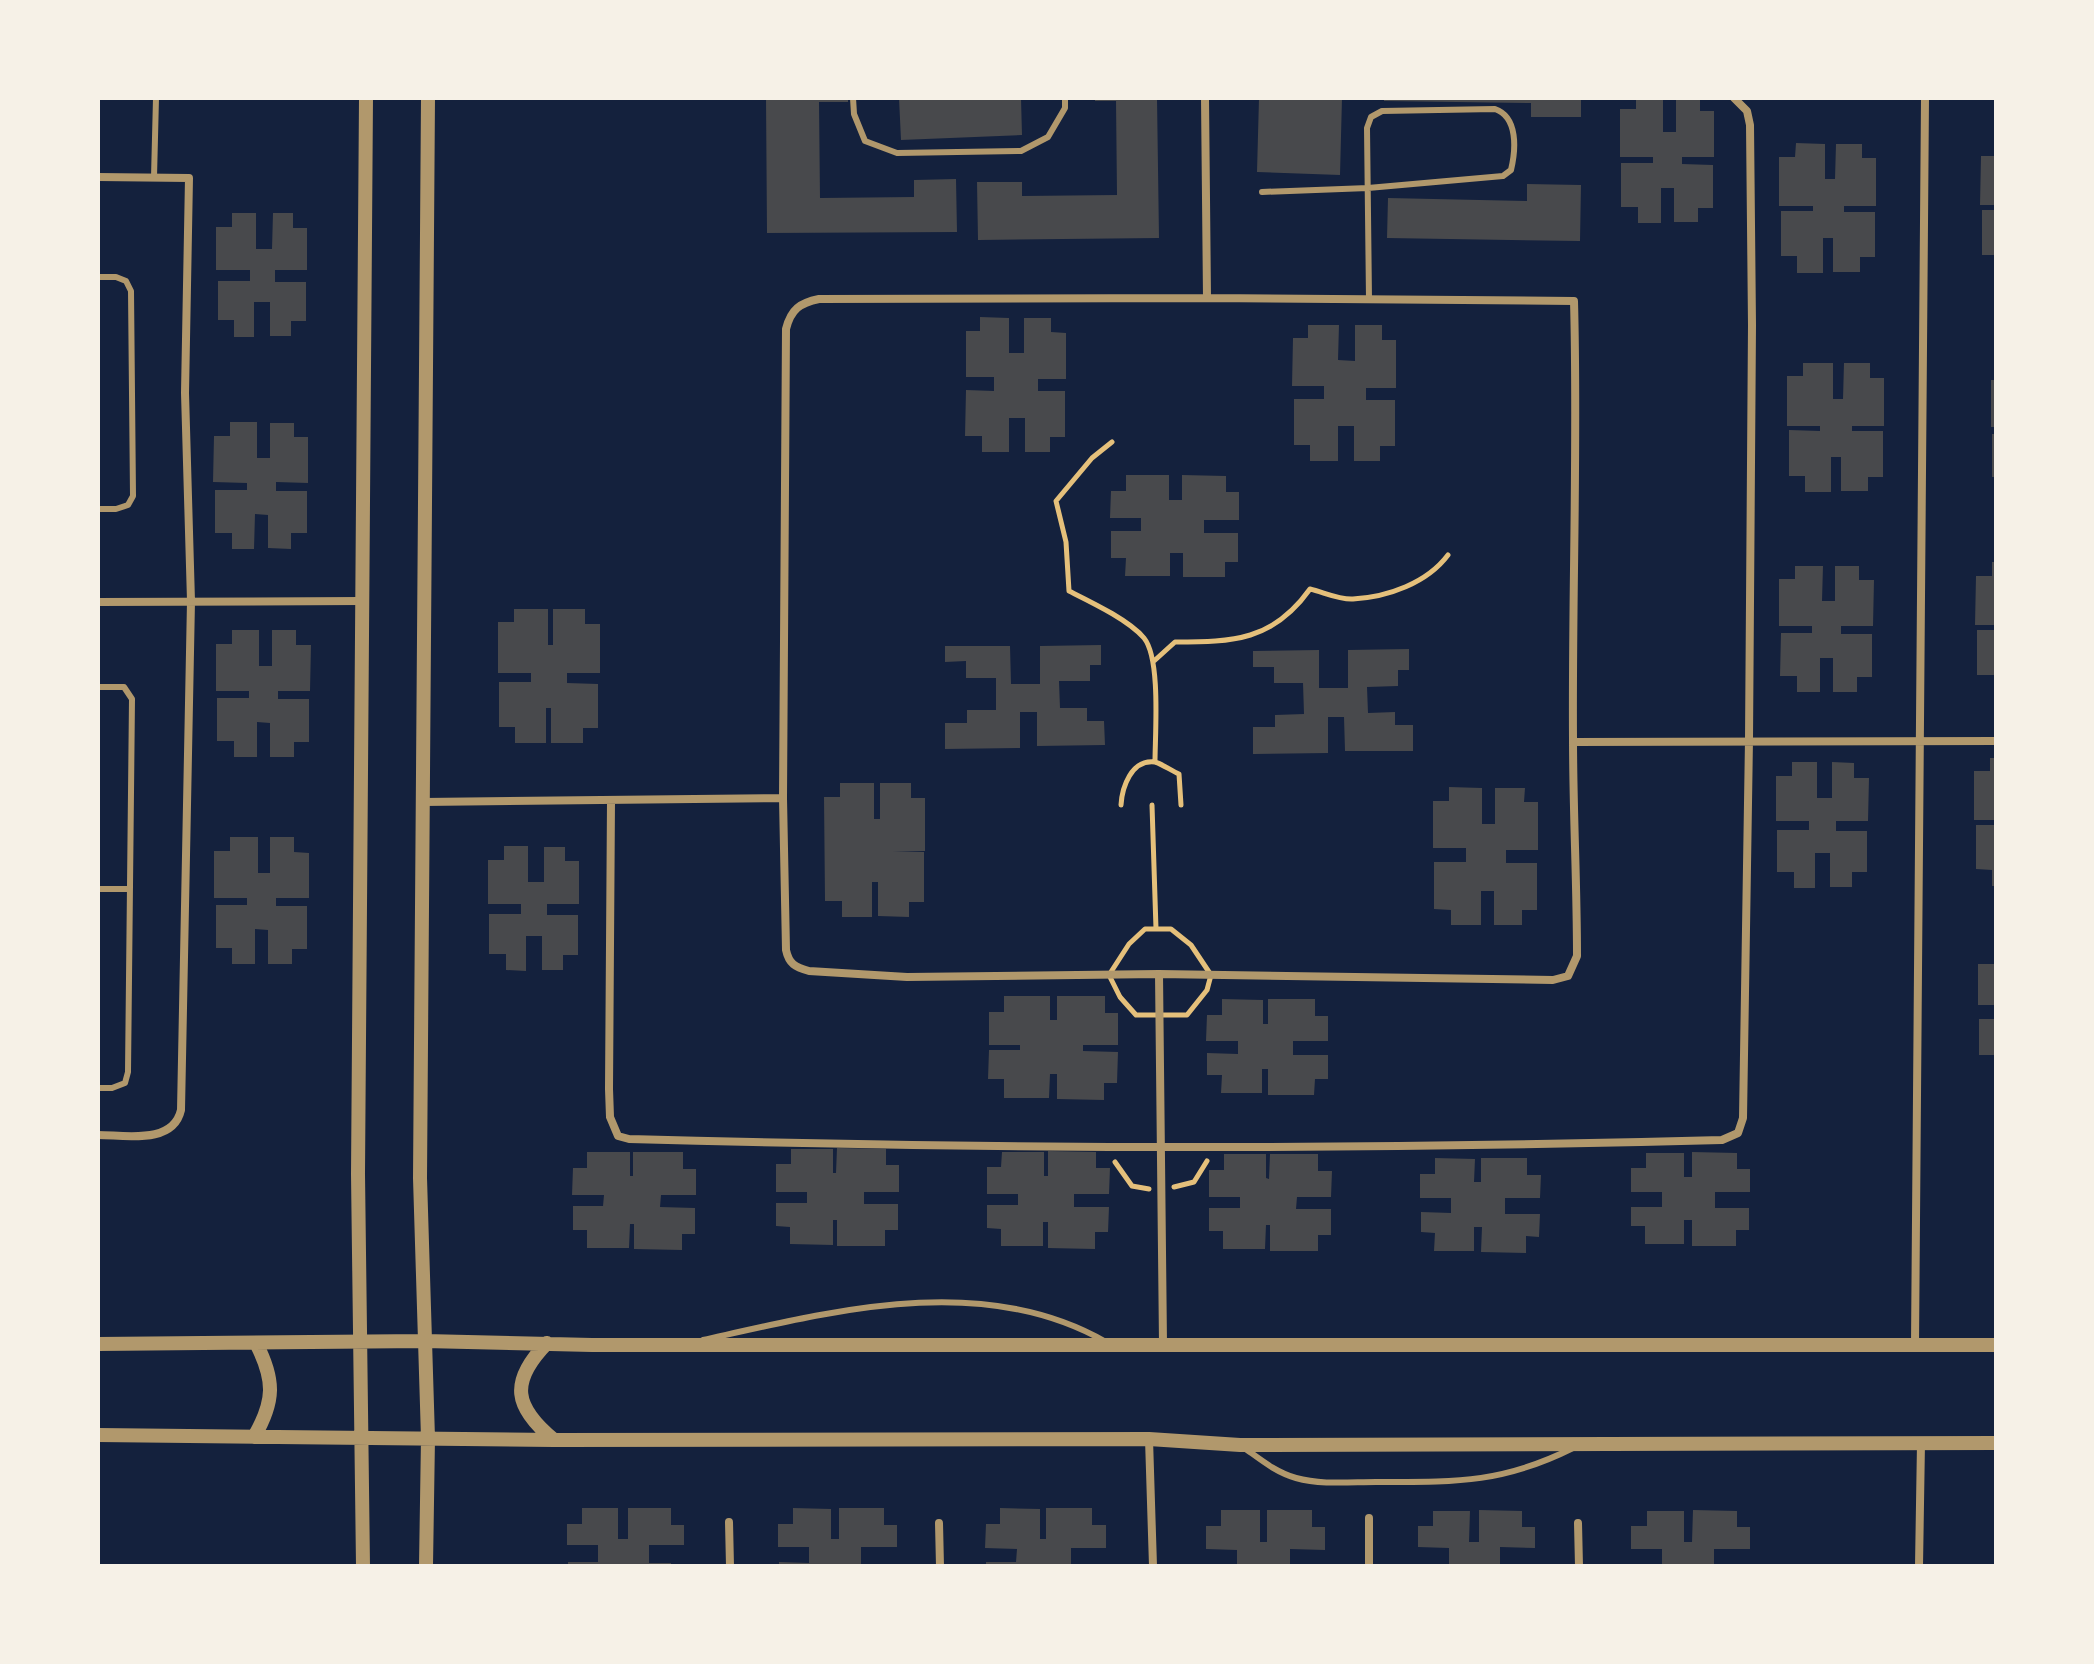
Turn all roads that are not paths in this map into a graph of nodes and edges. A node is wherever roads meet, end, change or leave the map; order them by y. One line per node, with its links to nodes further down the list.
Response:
1 (156, 98): 10 (lane)
2 (366, 98): 18 (street)
3 (428, 98): 27 (street)
4 (853, 98): 5 (lane)
5 (1065, 98)
6 (1205, 98): 14 (street)
7 (1734, 98): 21 (street)
8 (1925, 98): 24 (street)
9 (98, 177): 10 (street)
10 (154, 177): 17 (street)
11 (1368, 188): 11 (lane); 12 (lane); 15 (lane)
12 (1262, 192)
13 (98, 277): 16 (lane)
14 (1207, 298): 15 (street); 25 (street)
15 (1369, 299): 23 (street)
16 (98, 509)
17 (191, 601): 18 (street); 19 (street); 32 (street)
18 (362, 601): 34 (street)
19 (98, 602)
20 (98, 687): 29 (lane)
21 (1749, 740): 23 (street); 24 (street); 33 (street)
22 (1996, 741): 24 (street)
23 (1573, 742): 30 (street)
24 (1919, 742): 42 (street)
25 (783, 798): 26 (street); 30 (street)
26 (611, 801): 27 (street); 33 (street)
27 (423, 802): 35 (street)
28 (98, 889): 29 (lane)
29 (129, 889): 31 (lane)
30 (1159, 974): 33 (street)
31 (98, 1088)
32 (98, 1135)
33 (1160, 1146): 41 (street)
34 (359, 1341): 35 (street); 36 (street); 46 (street)
35 (425, 1341): 37 (street); 47 (street)
36 (256, 1343): 40 (street); 45 (street)
37 (547, 1343): 38 (street); 49 (street)
38 (689, 1343): 39 (street); 39 (lane)
39 (1109, 1343): 41 (street)
40 (98, 1344)
41 (1163, 1344): 42 (street)
42 (1915, 1345): 43 (street)
43 (1996, 1345)
44 (98, 1435): 45 (street)
45 (254, 1437): 46 (street)
46 (361, 1437): 47 (street); 58 (street)
47 (428, 1438): 49 (street); 59 (street)
48 (1149, 1439): 49 (street); 52 (street); 62 (street)
49 (554, 1440)
50 (1921, 1443): 51 (street); 53 (street); 65 (street)
51 (1996, 1443)
52 (1240, 1445): 53 (street); 53 (lane)
53 (1579, 1445)
54 (1369, 1518): 63 (street)
55 (729, 1522): 60 (street)
56 (939, 1523): 61 (street)
57 (1578, 1523): 64 (street)
58 (363, 1566)
59 (426, 1566)
60 (730, 1566)
61 (940, 1566)
62 (1153, 1566)
63 (1369, 1566)
64 (1579, 1566)
65 (1919, 1566)

